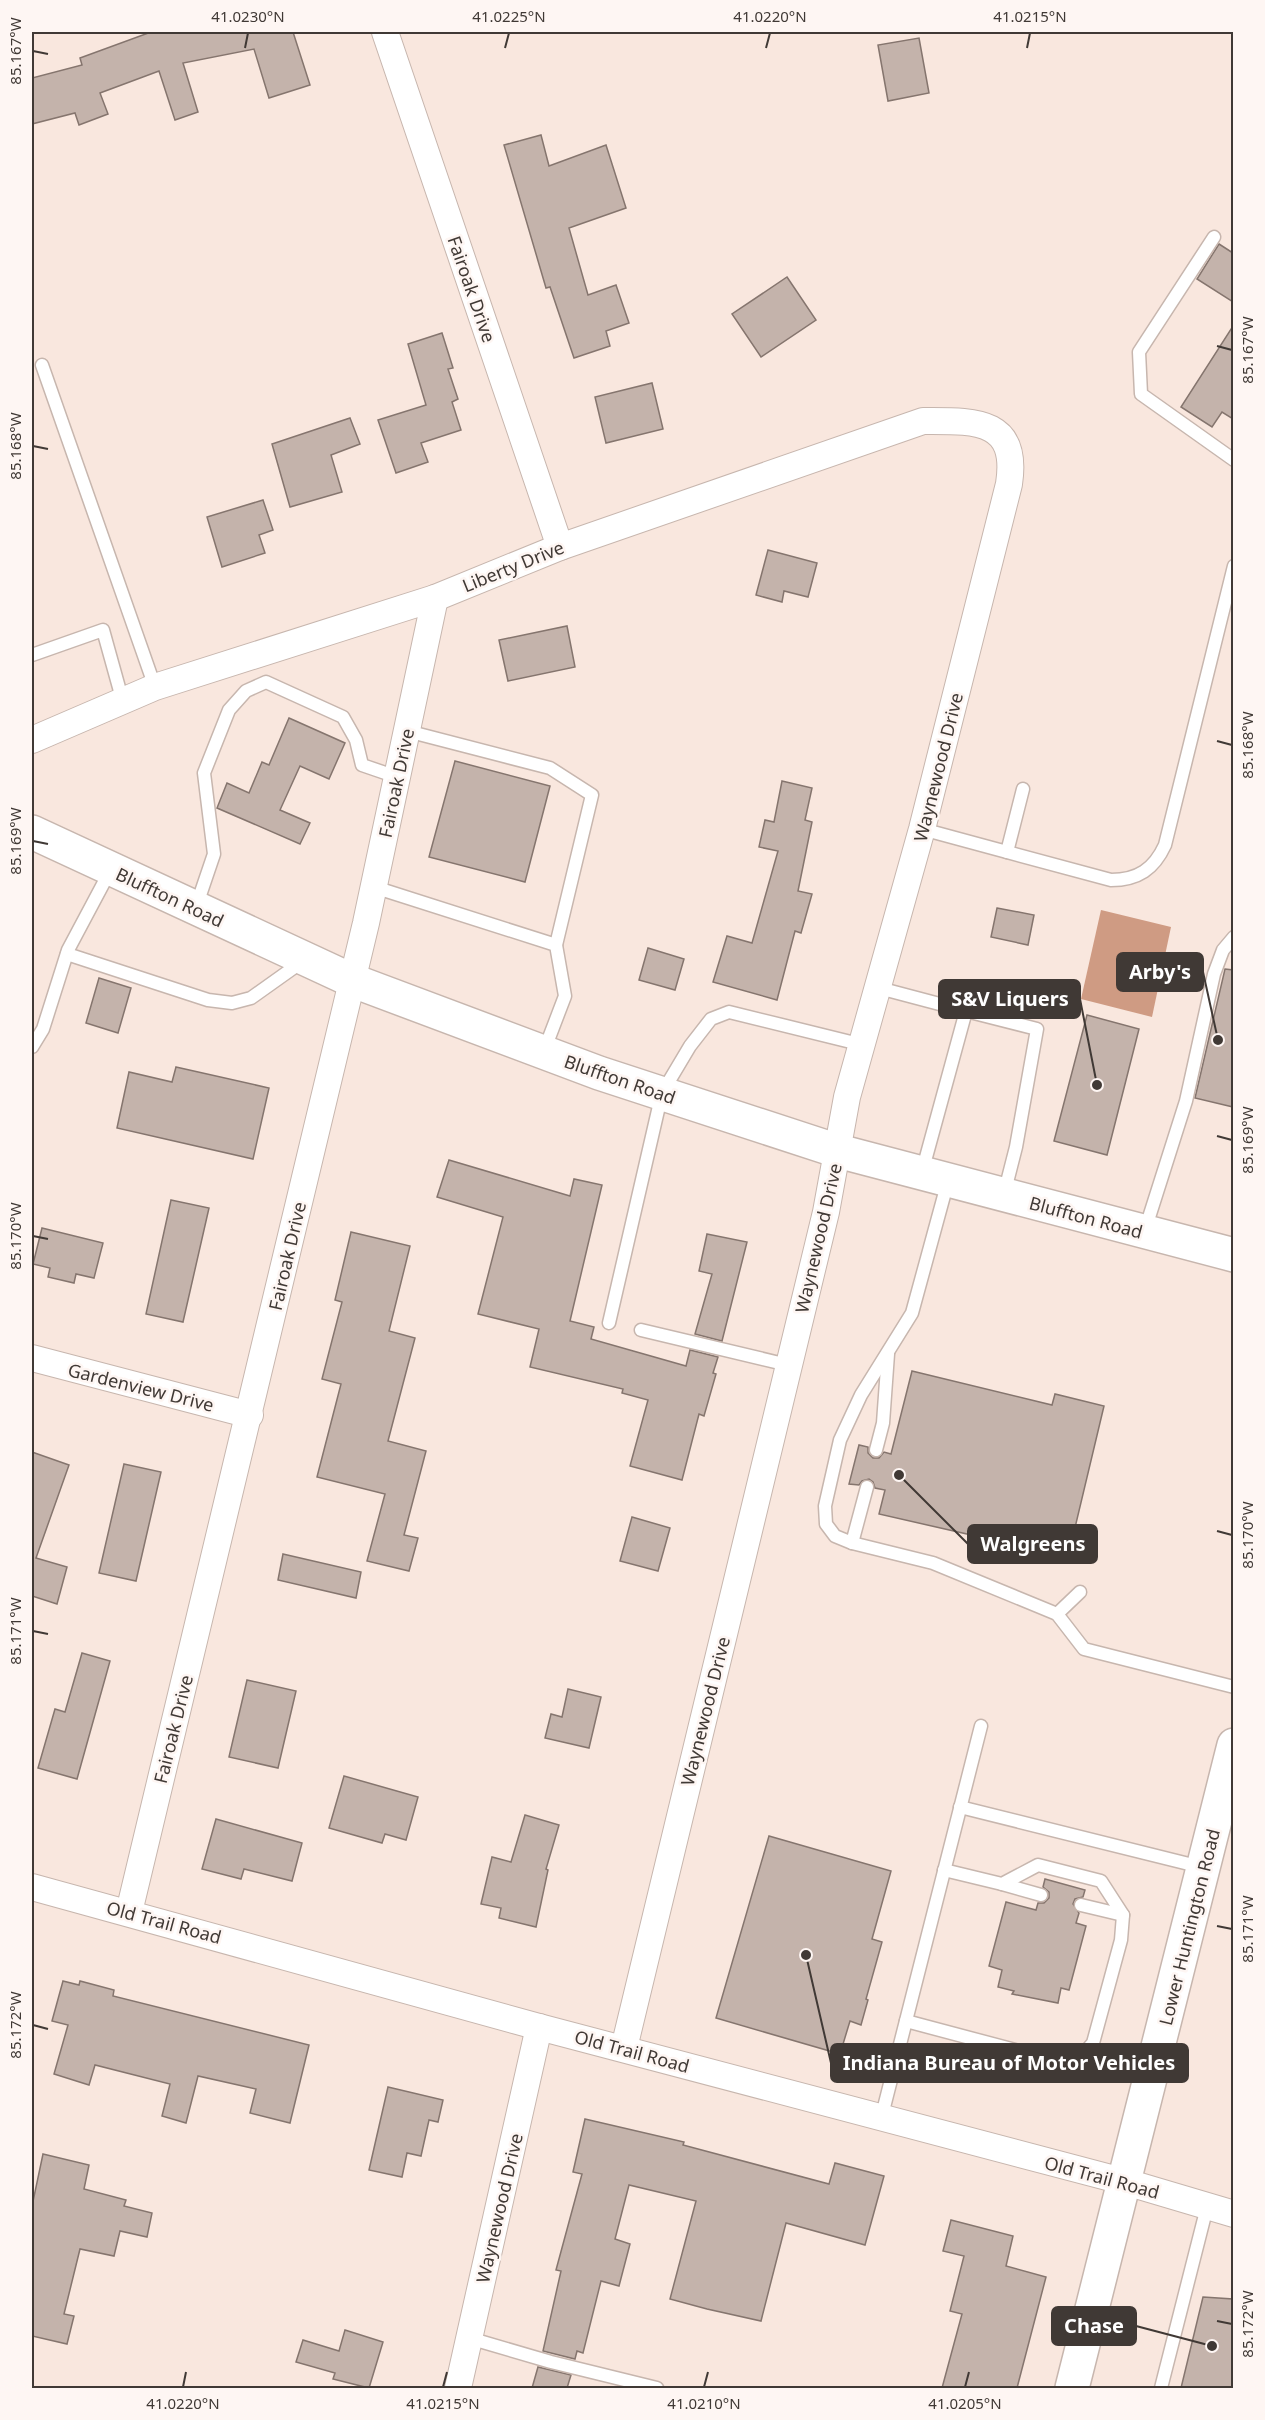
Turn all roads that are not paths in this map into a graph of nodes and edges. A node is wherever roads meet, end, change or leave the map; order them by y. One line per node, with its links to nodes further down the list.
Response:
1 (385, 32): 6 (street, Fairoak Drive)
2 (1214, 237): 5 (lane)
3 (42, 365): 10 (lane)
4 (999, 432): 6 (street, Liberty Drive); 16 (street, Waynewood Drive)
5 (1233, 460)
6 (560, 547): 8 (street, Liberty Drive)
7 (1233, 566): 18 (lane)
8 (435, 598): 10 (street, Liberty Drive); 12 (street, Fairoak Drive)
9 (32, 655): 11 (lane)
10 (155, 687): 11 (street, Liberty Drive)
11 (123, 702): 13 (street, Liberty Drive)
12 (407, 731): 14 (street, Fairoak Drive); 23 (lane)
13 (32, 741)
14 (397, 777): 20 (street, Fairoak Drive); 21 (lane)
15 (1023, 789): 18 (lane)
16 (922, 829): 18 (lane); 27 (street, Waynewood Drive)
17 (32, 832): 19 (main road, Bluffton Road)
18 (1006, 852)
19 (111, 870): 21 (main road, Bluffton Road); 24 (lane)
20 (374, 887): 23 (lane); 26 (street, Fairoak Drive)
21 (195, 908): 25 (main road, Bluffton Road)
22 (1233, 937): 36 (lane)
23 (556, 945): 31 (lane)
24 (66, 954): 25 (lane); 30 (lane)
25 (306, 959): 26 (main road, Bluffton Road)
26 (351, 981): 31 (main road, Bluffton Road); 43 (street, Fairoak Drive)
27 (879, 988): 28 (lane); 29 (street, Waynewood Drive)
28 (966, 1011): 34 (lane); 35 (lane)
29 (862, 1045): 32 (lane); 33 (street, Waynewood Drive)
30 (32, 1047)
31 (544, 1053): 32 (main road, Bluffton Road)
32 (662, 1093): 33 (main road, Bluffton Road); 38 (lane)
33 (838, 1151): 34 (main road, Bluffton Road); 42 (street, Waynewood Drive)
34 (935, 1176): 35 (main road, Bluffton Road); 40 (lane)
35 (1004, 1195): 36 (main road, Bluffton Road)
36 (1144, 1232): 37 (main road, Bluffton Road)
37 (1233, 1255)
38 (609, 1323)
39 (641, 1330): 42 (lane)
40 (889, 1350): 44 (lane); 46 (lane)
41 (32, 1358): 43 (street, Gardenview Drive)
42 (788, 1365): 63 (street, Waynewood Drive)
43 (250, 1415): 59 (street, Fairoak Drive)
44 (876, 1450)
45 (867, 1487): 46 (lane)
46 (852, 1543): 48 (lane)
47 (1080, 1592): 48 (lane)
48 (1057, 1614): 49 (lane)
49 (1233, 1687)
50 (981, 1726): 52 (lane)
51 (1233, 1745): 53 (main road, Lower Huntington Road)
52 (960, 1807): 53 (lane); 54 (lane)
53 (1204, 1868): 65 (main road, Lower Huntington Road)
54 (944, 1870): 55 (lane); 61 (lane)
55 (1002, 1884): 57 (lane); 60 (lane)
56 (32, 1887): 59 (street, Old Trail Road)
57 (1041, 1895)
58 (1081, 1905): 60 (lane)
59 (129, 1912): 62 (street, Old Trail Road)
60 (1123, 1915): 61 (lane)
61 (906, 2021): 64 (lane)
62 (539, 2027): 63 (street, Old Trail Road); 68 (street, Waynewood Drive)
63 (624, 2048): 64 (street, Old Trail Road)
64 (881, 2119): 65 (street, Old Trail Road)
65 (1126, 2182): 66 (street, Old Trail Road); 71 (main road, Lower Huntington Road)
66 (1207, 2207): 67 (street, Old Trail Road); 72 (lane)
67 (1233, 2214)
68 (469, 2338): 69 (street, Waynewood Drive); 70 (lane)
69 (458, 2388)
70 (657, 2388)
71 (1072, 2388)
72 (1161, 2388)

